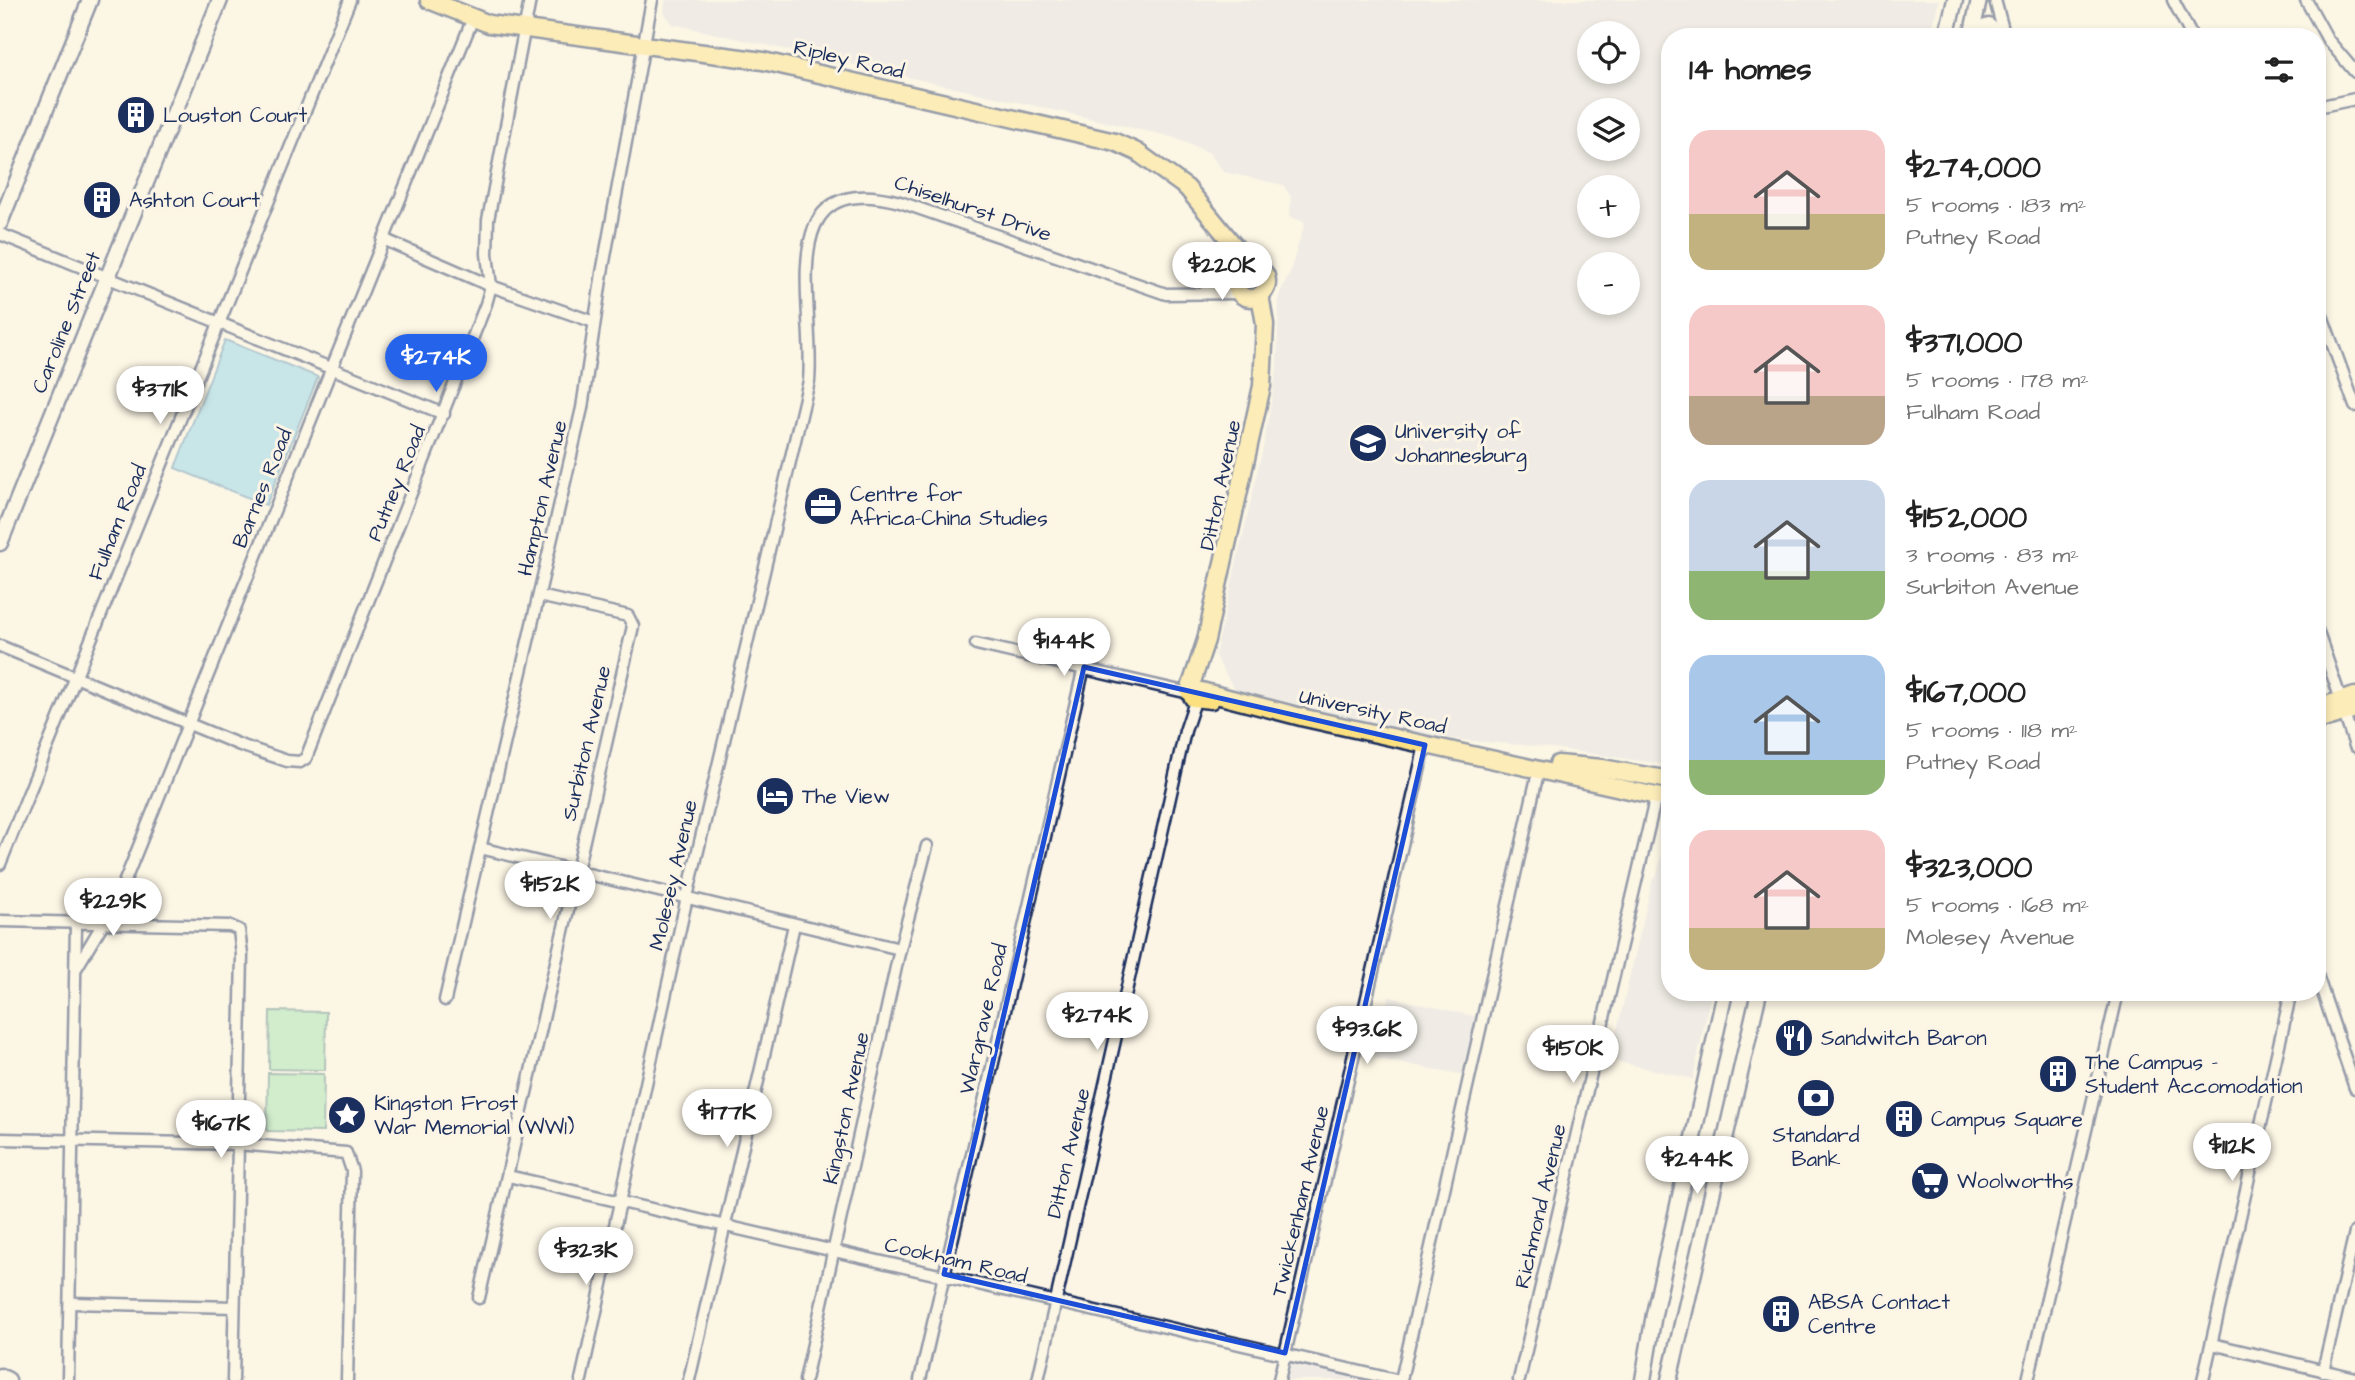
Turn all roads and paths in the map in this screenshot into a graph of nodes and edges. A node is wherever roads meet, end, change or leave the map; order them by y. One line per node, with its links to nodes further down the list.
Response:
1 (90, 0): 24 (main road)
2 (220, 0): 27 (main road, Caroline Street)
3 (350, 0): 31 (street, Fulham Road)
4 (429, 0): 12 (main road, Ripley Road)
5 (530, 0): 13 (street, Putney Road)
6 (652, 0): 20 (street, Hampton Avenue)
7 (1955, 0): 14 (main road)
8 (1979, 0): 15 (main road)
9 (1995, 0): 16 (street)
10 (2173, 0): 17 (street)
11 (2306, 0): 18 (street)
12 (473, 18): 13 (main road, Ripley Road); 26 (street, Barnes Road)
13 (527, 28): 20 (main road, Ripley Road); 29 (street, Putney Road)
14 (1948, 28)
15 (1972, 28)
16 (2003, 28)
17 (2187, 28)
18 (2321, 28)
19 (2326, 36): 21 (street)
20 (644, 45): 28 (main road, Ripley Road); 30 (street, Hampton Avenue)
21 (2355, 72)
22 (2355, 99): 23 (street)
23 (2326, 105)
24 (0, 223)
25 (0, 234): 27 (street)
26 (383, 239): 29 (street); 33 (street, Barnes Road)
27 (107, 277): 31 (street); 37 (main road, Caroline Street)
28 (1245, 284): 34 (street, Chiselhurst Drive); 44 (main road, Ditton Avenue)
29 (491, 286): 30 (street); 36 (street, Putney Road)
30 (594, 322): 38 (street, Hampton Avenue)
31 (218, 323): 33 (street); 43 (street, Fulham Road)
32 (2326, 327): 35 (street)
33 (331, 368): 36 (street); 48 (street, Barnes Road)
34 (808, 381): 60 (street, Molesey Avenue)
35 (2355, 407)
36 (444, 414): 48 (street, Putney Road)
37 (0, 543)
38 (539, 596): 57 (street, Hampton Avenue); 59 (street, Surbiton Avenue)
39 (976, 644): 42 (street, University Road)
40 (0, 646): 43 (street)
41 (2326, 651): 45 (street)
42 (1084, 667): 44 (street, University Road); 82 (street, Wargrave Road)
43 (75, 676): 48 (street); 58 (street, Fulham Road)
44 (1195, 692): 49 (main road, University Road); 85 (street, Ditton Avenue)
45 (2349, 704): 46 (main road); 47 (main road); 50 (street)
46 (2326, 707)
47 (2326, 716)
48 (188, 722): 62 (street, Barnes Road)
49 (1425, 745): 51 (main road, University Road); 88 (street, Twickenham Avenue)
50 (2355, 746)
51 (1499, 760): 52 (main road, University Road); 53 (main road, University Road)
52 (1539, 768): 54 (main road, University Road); 102 (street)
53 (1661, 778)
54 (1661, 797)
55 (1661, 805): 103 (street, Richmond Avenue)
56 (927, 846): 65 (street, Kingston Avenue)
57 (480, 848): 59 (street); 67 (street, Hampton Avenue)
58 (0, 863)
59 (577, 871): 60 (street); 77 (street, Surbiton Avenue)
60 (687, 897): 64 (street); 78 (street, Molesey Avenue)
61 (0, 921): 63 (street)
62 (104, 923): 63 (street); 66 (street, Barnes Road); 76 (street)
63 (76, 924): 66 (street)
64 (794, 925): 65 (street); 79 (street)
65 (900, 949): 81 (street, Kingston Avenue)
66 (76, 967): 75 (street)
67 (445, 1000)
68 (1723, 1001): 104 (main road)
69 (1757, 1001): 105 (main road)
70 (2116, 1001): 106 (street)
71 (2289, 1001): 87 (street)
72 (2326, 1001): 73 (street)
73 (2355, 1087)
74 (0, 1139): 75 (street)
75 (75, 1141): 76 (street); 84 (street)
76 (237, 1144): 86 (street); 95 (street)
77 (508, 1176): 78 (street, Cookham Road); 83 (street, Surbiton Avenue)
78 (622, 1202): 79 (street, Cookham Road); 96 (street, Molesey Avenue)
79 (725, 1226): 81 (street, Cookham Road); 97 (street)
80 (2355, 1232): 89 (street)
81 (834, 1252): 82 (street, Cookham Road); 98 (street, Kingston Avenue)
82 (944, 1274): 85 (street, Cookham Road); 99 (street, Wargrave Road)
83 (479, 1298)
84 (71, 1303): 86 (street); 93 (street)
85 (1055, 1303): 88 (street, Cookham Road); 100 (street, Ditton Avenue)
86 (234, 1307): 94 (street)
87 (2212, 1344): 89 (street); 107 (street)
88 (1285, 1353): 101 (street, Twickenham Avenue); 102 (street, Cookham Road)
89 (2323, 1371): 91 (street)
90 (0, 1376): 92 (main road)
91 (2355, 1378)
92 (8, 1380)
93 (68, 1380)
94 (233, 1380)
95 (347, 1380)
96 (581, 1380)
97 (689, 1380)
98 (806, 1380)
99 (920, 1380)
100 (1038, 1380)
101 (1279, 1380)
102 (1398, 1380)
103 (1519, 1380)
104 (1643, 1380)
105 (1670, 1380)
106 (2028, 1380)
107 (2203, 1380)

